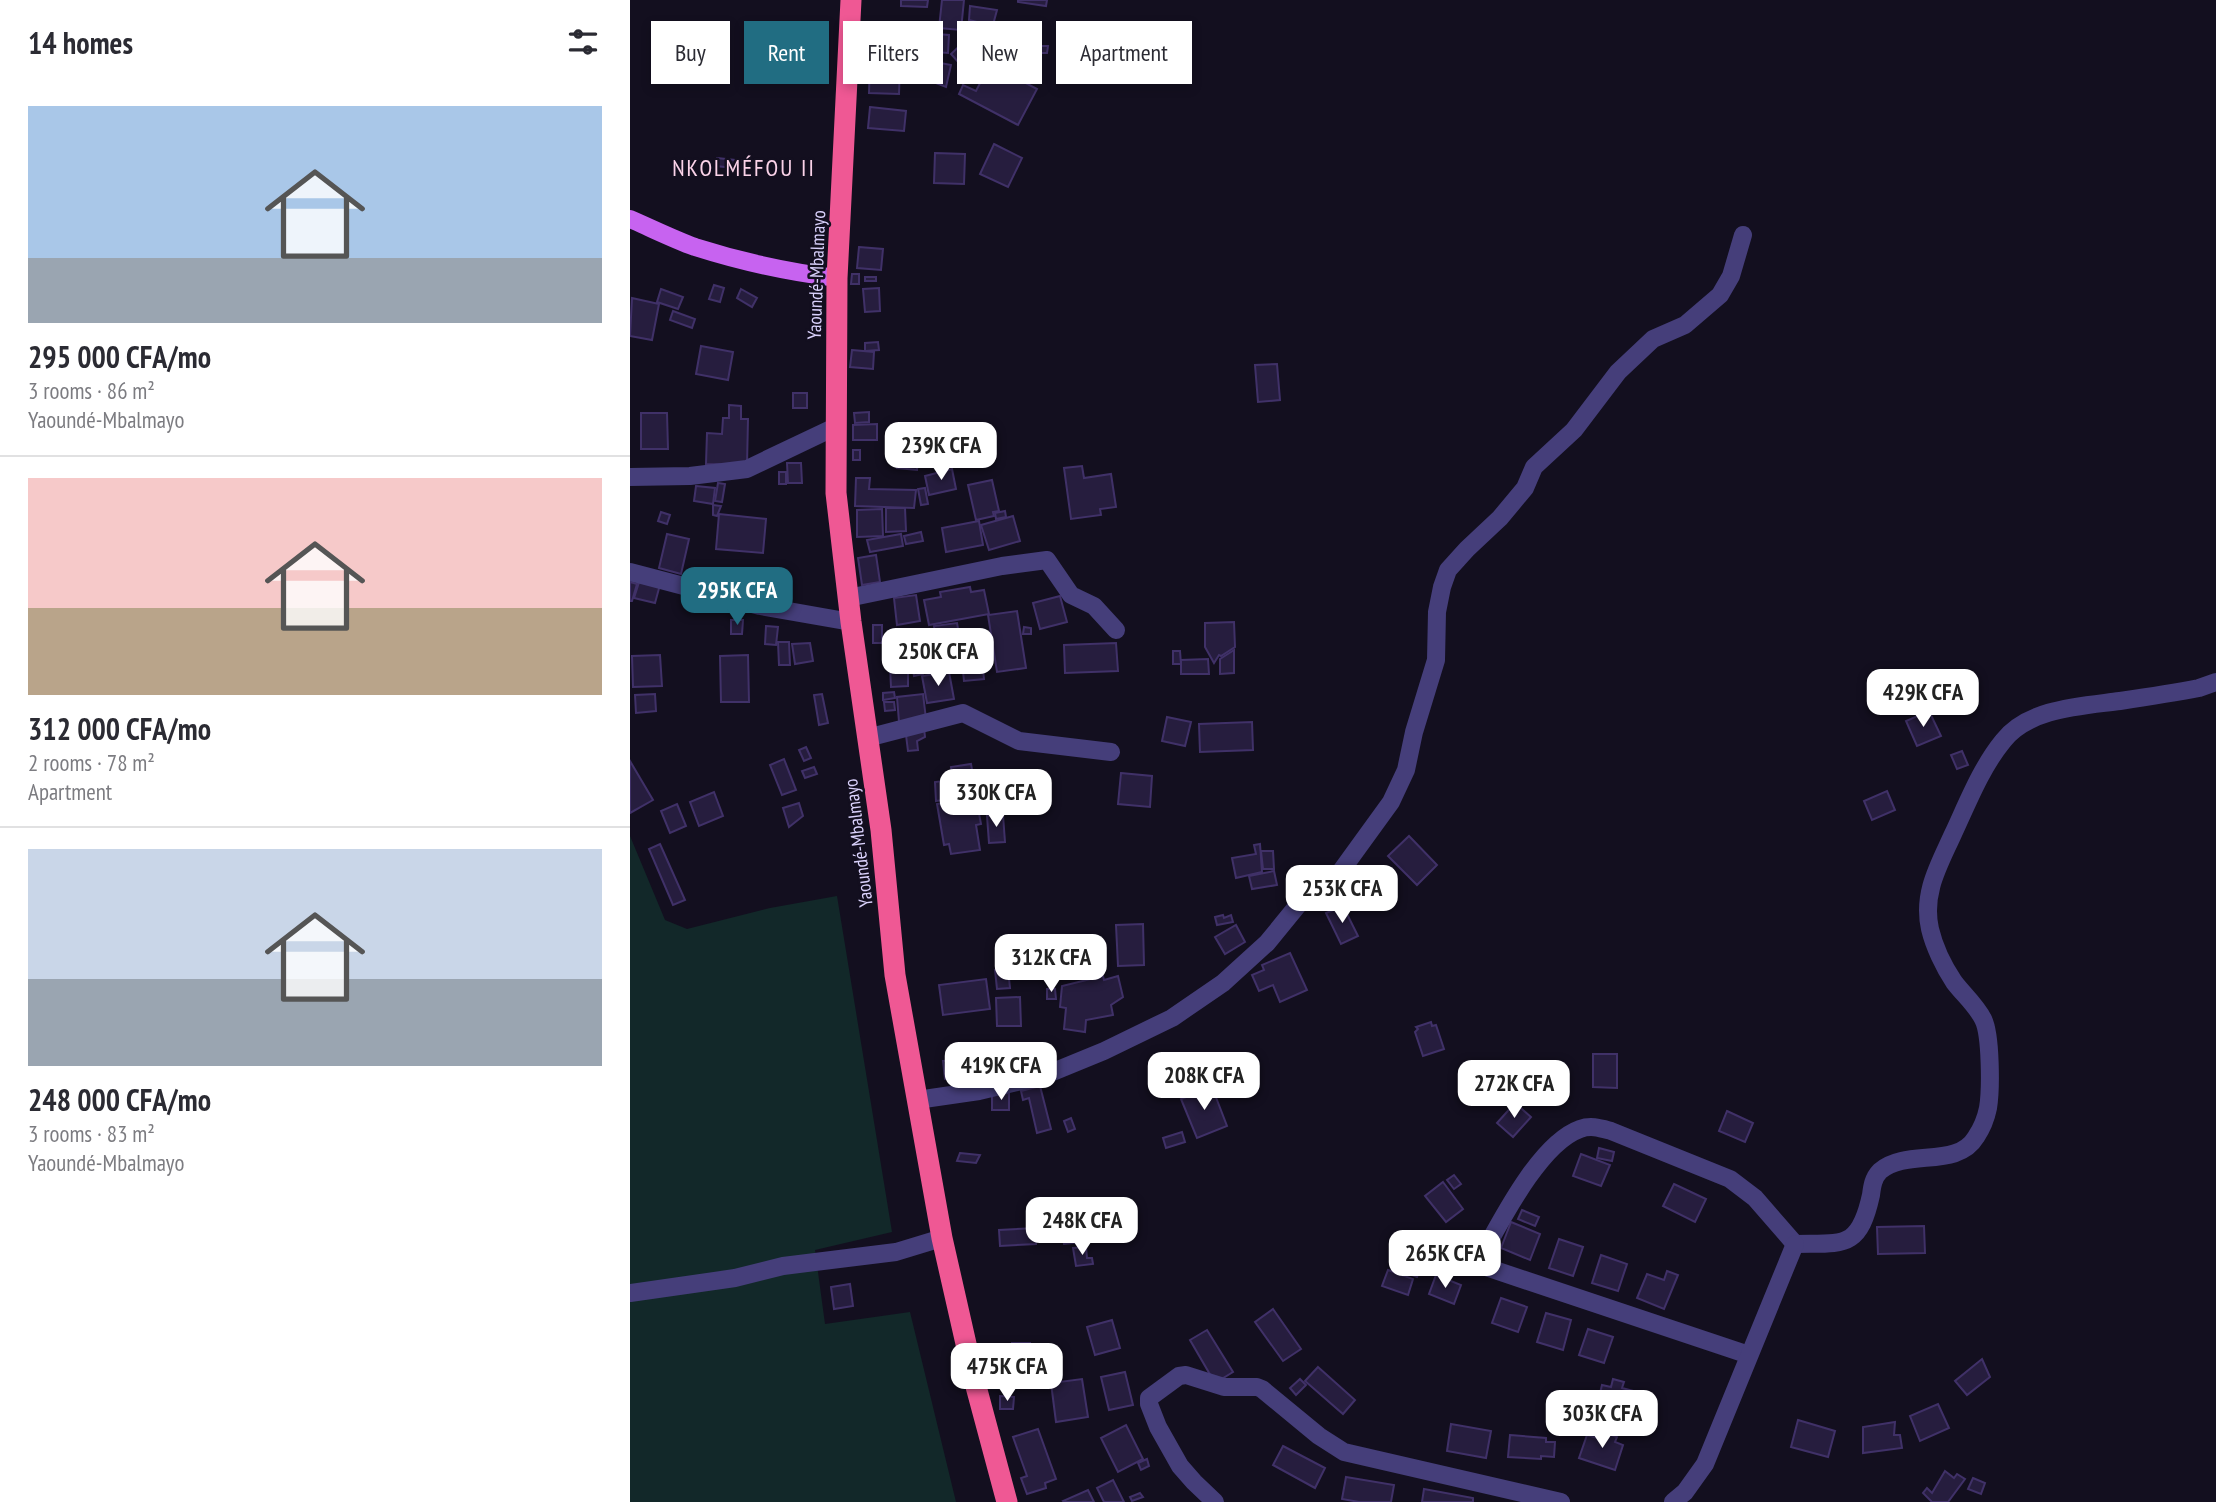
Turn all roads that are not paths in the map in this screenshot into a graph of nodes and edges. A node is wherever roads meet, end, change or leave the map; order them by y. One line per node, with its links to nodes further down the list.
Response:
1 (851, 0): 4 (highway, Yaoundé-Mbalmayo)
2 (630, 219): 4 (main road)
3 (1743, 235): 14 (street)
4 (837, 278): 5 (highway, Yaoundé-Mbalmayo)
5 (835, 427): 6 (street); 8 (highway, Yaoundé-Mbalmayo)
6 (630, 477)
7 (630, 572): 9 (street)
8 (848, 598): 9 (highway, Yaoundé-Mbalmayo); 10 (street)
9 (851, 622): 12 (highway, Yaoundé-Mbalmayo)
10 (1116, 631)
11 (2216, 682): 17 (street)
12 (867, 738): 13 (street); 14 (highway, Yaoundé-Mbalmayo)
13 (1111, 752)
14 (917, 1100): 15 (highway, Yaoundé-Mbalmayo)
15 (942, 1238): 19 (street); 22 (highway, Yaoundé-Mbalmayo)
16 (1417, 1241): 18 (street)
17 (1795, 1244): 18 (street); 20 (street)
18 (1477, 1264): 20 (street)
19 (630, 1293)
20 (1749, 1355): 25 (street)
21 (1531, 1499): 23 (street); 24 (street)
22 (1007, 1502)
23 (1215, 1502)
24 (1561, 1502)
25 (1673, 1502)

